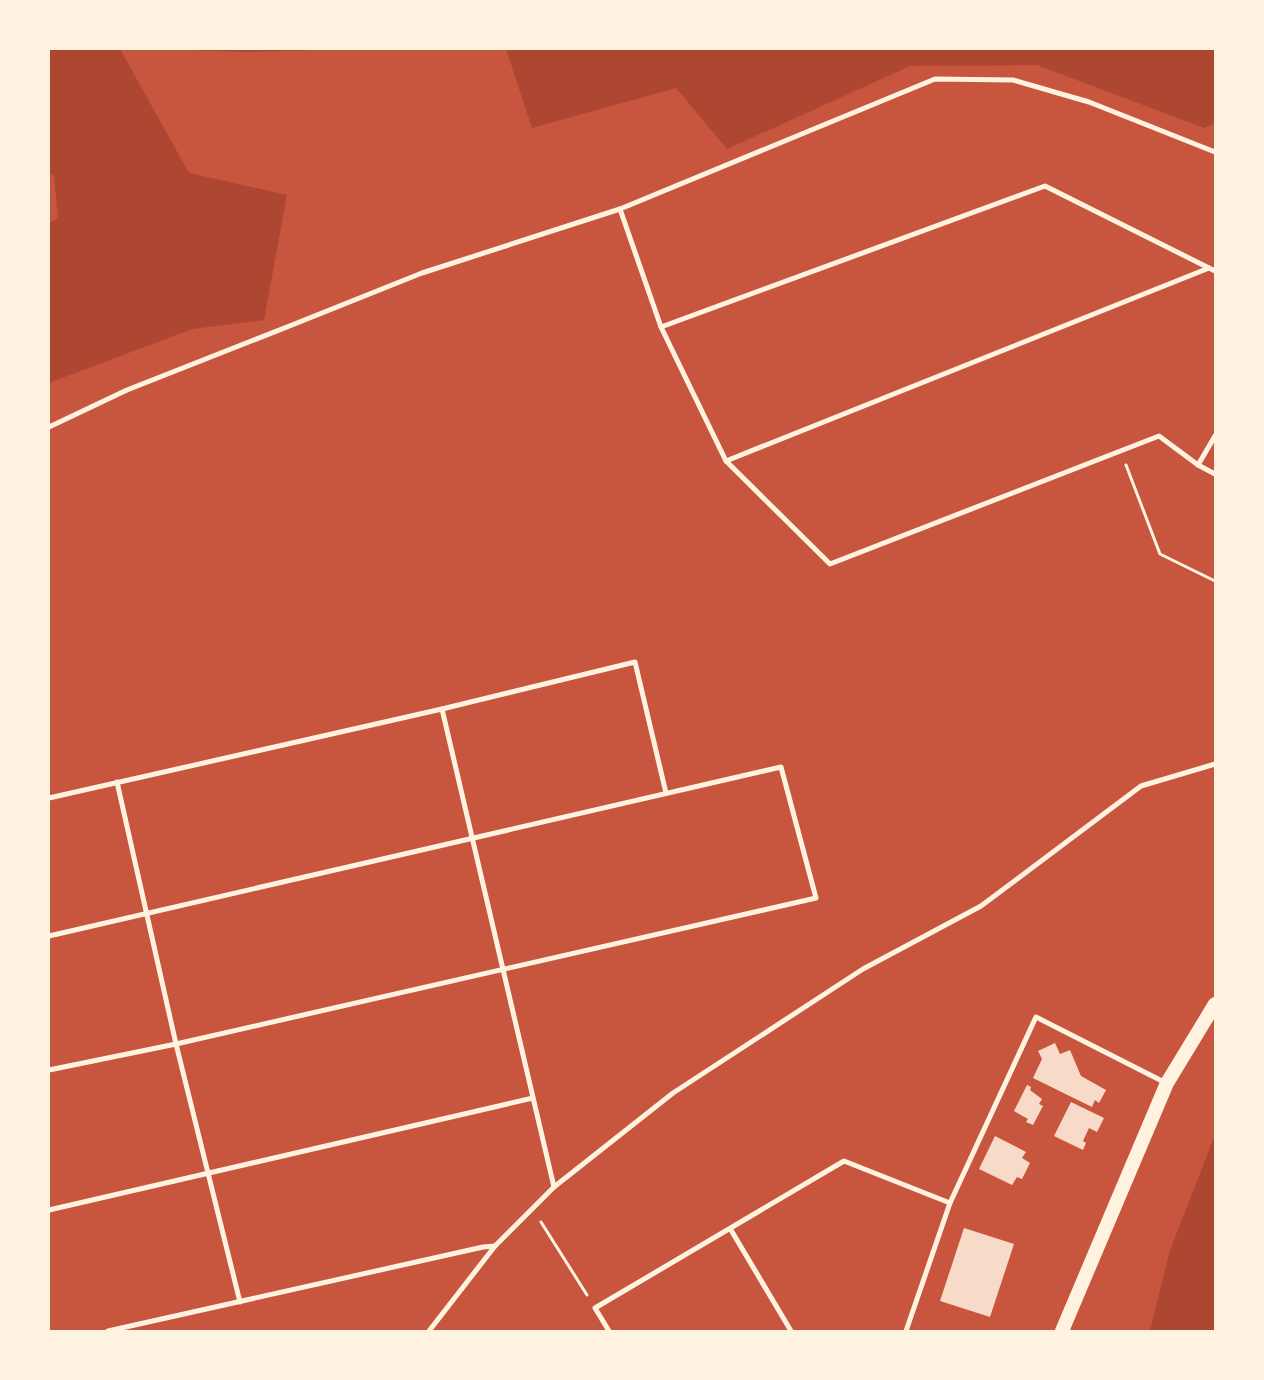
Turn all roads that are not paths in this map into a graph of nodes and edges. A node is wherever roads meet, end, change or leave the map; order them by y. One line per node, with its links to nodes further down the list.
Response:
1 (1215, 152): 2 (street)
2 (620, 209): 5 (street); 6 (street)
3 (1209, 268): 4 (street); 5 (street); 8 (street)
4 (1215, 271)
5 (661, 327): 8 (street)
6 (49, 427)
7 (1215, 436): 9 (street)
8 (726, 461): 9 (street)
9 (1198, 465): 10 (street)
10 (1215, 474)
11 (442, 709): 13 (street); 14 (street); 16 (street)
12 (1215, 764): 26 (street)
13 (117, 782): 15 (street); 17 (street)
14 (666, 793): 16 (street); 19 (street)
15 (49, 798)
16 (472, 838): 17 (street); 19 (street)
17 (147, 914): 18 (street); 21 (street)
18 (49, 936)
19 (502, 970): 21 (street); 24 (street)
20 (1215, 1004): 23 (highway)
21 (176, 1044): 22 (street); 25 (street)
22 (49, 1070)
23 (1167, 1084): 27 (street); 37 (highway)
24 (533, 1098): 25 (street); 26 (street)
25 (208, 1173): 28 (street); 31 (street)
26 (554, 1187): 30 (street)
27 (950, 1202): 29 (street); 36 (street)
28 (49, 1210)
29 (731, 1230): 34 (street); 35 (street)
30 (495, 1246): 31 (street); 33 (street)
31 (240, 1302): 32 (street)
32 (108, 1331)
33 (429, 1331)
34 (609, 1331)
35 (790, 1331)
36 (906, 1331)
37 (1062, 1331)

